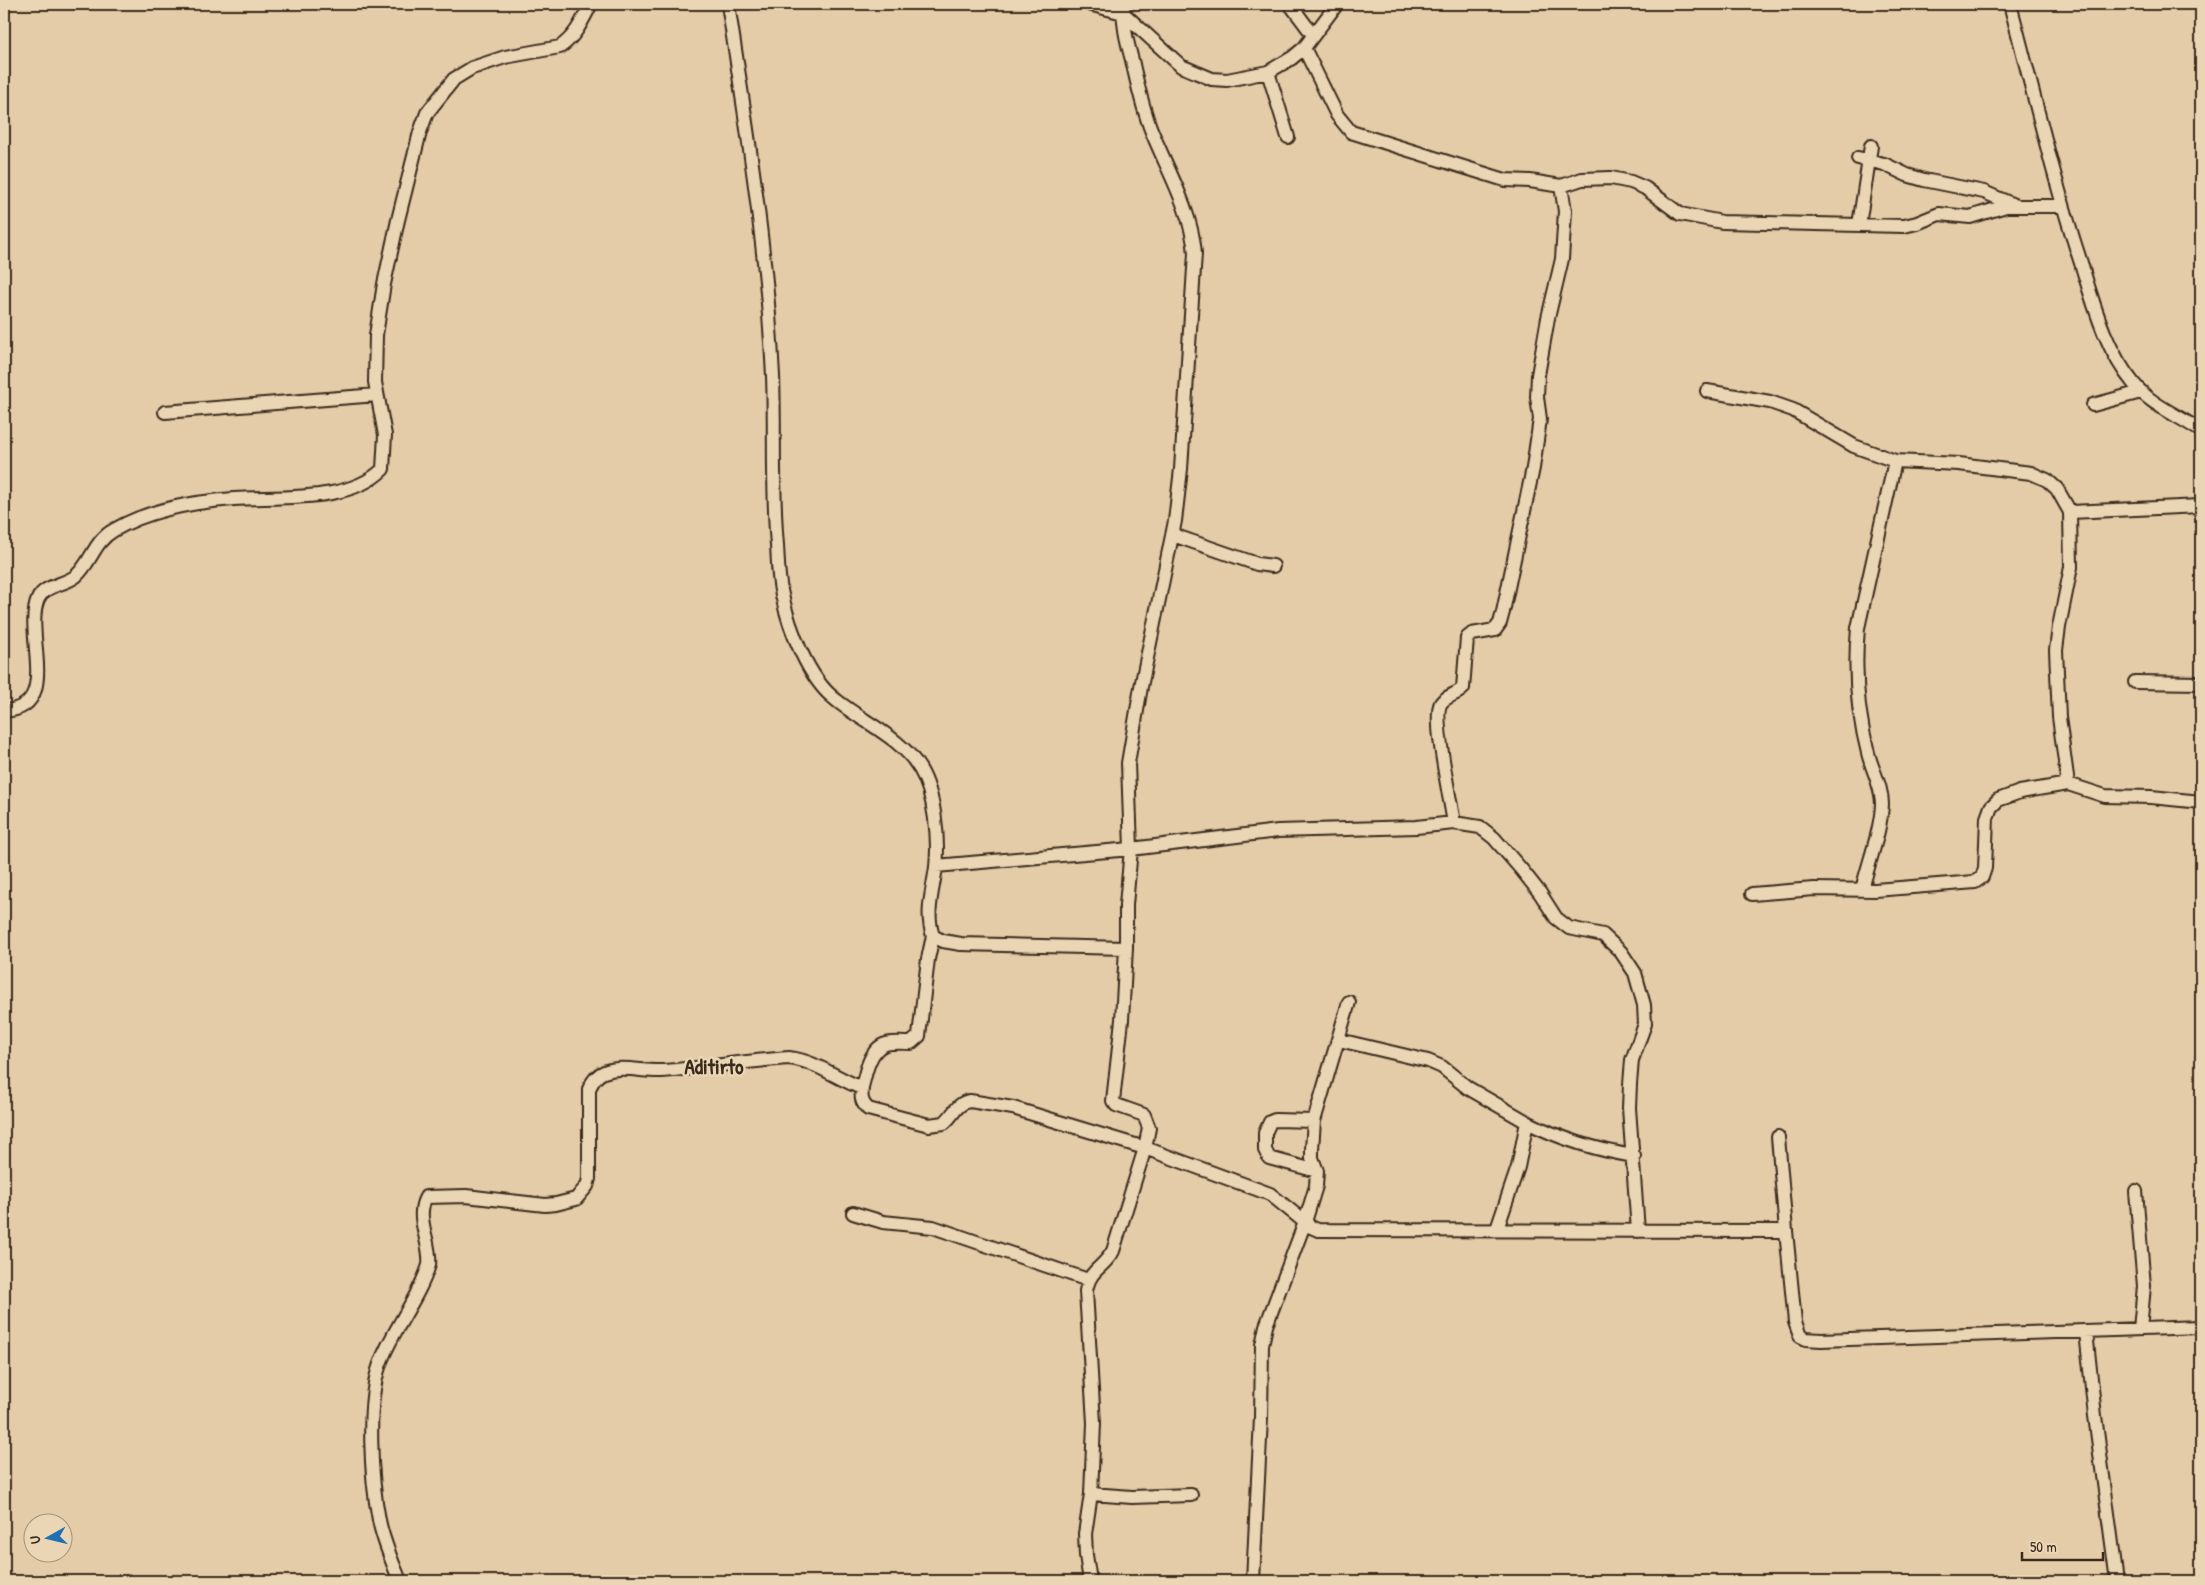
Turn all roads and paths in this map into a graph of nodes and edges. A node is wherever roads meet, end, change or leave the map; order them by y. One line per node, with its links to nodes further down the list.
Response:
1 (591, 4): 20 (street)
2 (728, 4): 36 (street)
3 (1089, 4): 7 (street)
4 (1290, 4): 8 (street)
5 (1337, 4): 8 (street)
6 (2010, 4): 16 (street)
7 (1124, 8): 10 (street); 27 (street)
8 (1313, 36): 9 (street)
9 (1304, 48): 10 (street); 14 (street)
10 (1268, 72): 11 (street)
11 (1288, 138)
12 (1871, 146): 13 (street)
13 (1864, 158): 15 (street); 17 (street)
14 (1561, 186): 17 (street); 34 (street)
15 (2014, 205): 16 (street); 17 (street)
16 (2062, 206): 19 (street)
17 (1860, 225)
18 (1706, 391): 24 (street)
19 (2141, 392): 21 (street); 23 (street)
20 (377, 395): 22 (street); 31 (street)
21 (2093, 405)
22 (165, 412)
23 (2201, 431)
24 (1895, 461): 26 (street); 37 (street)
25 (2201, 506): 26 (street)
26 (2070, 512): 32 (street)
27 (1173, 535): 28 (street); 35 (street)
28 (1273, 566)
29 (2135, 682): 30 (street)
30 (2201, 682)
31 (4, 711)
32 (2068, 784): 33 (street); 37 (street)
33 (2201, 802)
34 (1454, 823): 35 (street); 48 (street)
35 (1131, 849): 36 (street); 40 (street)
36 (936, 866): 39 (street)
37 (1862, 890): 38 (street)
38 (1752, 894)
39 (933, 936): 40 (street); 43 (street)
40 (1126, 948): 47 (street)
41 (1349, 1002): 42 (street)
42 (1339, 1040): 44 (street); 45 (street)
43 (862, 1088): 47 (street); 62 (street)
44 (1314, 1121): 49 (street); 49 (street)
45 (1527, 1122): 48 (street); 53 (street)
46 (1778, 1137): 55 (street)
47 (1145, 1148): 52 (street); 56 (street)
48 (1634, 1156): 54 (street)
49 (1317, 1171): 52 (street)
50 (2136, 1191): 58 (street)
51 (854, 1213): 56 (street)
52 (1305, 1222): 53 (street); 64 (street)
53 (1497, 1229): 54 (street)
54 (1638, 1231): 55 (street)
55 (1786, 1231): 59 (street)
56 (1088, 1280): 60 (street)
57 (2201, 1327): 58 (street)
58 (2140, 1329): 59 (street)
59 (2086, 1332): 65 (street)
60 (1091, 1494): 61 (street); 63 (street)
61 (1190, 1495)
62 (400, 1581)
63 (1090, 1581)
64 (1253, 1581)
65 (2117, 1581)

